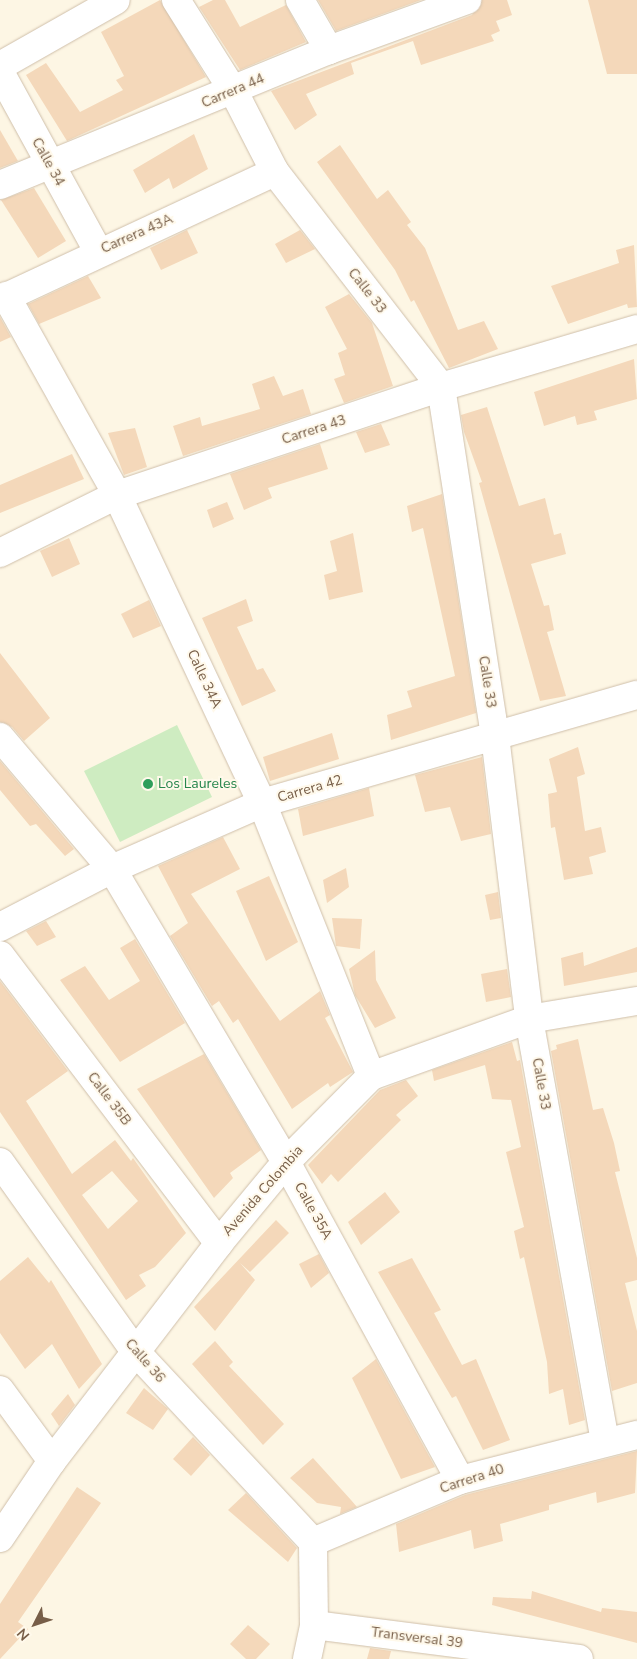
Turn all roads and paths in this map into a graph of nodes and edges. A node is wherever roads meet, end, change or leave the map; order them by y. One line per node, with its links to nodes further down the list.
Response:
1 (116, 0): 6 (street)
2 (176, 0): 8 (street, Calle 33)
3 (300, 0): 5 (street)
4 (467, 0): 5 (street, Carrera 44)
5 (329, 50): 8 (street, Carrera 44)
6 (0, 66)
7 (0, 72): 9 (street, Calle 34)
8 (234, 92): 9 (street, Carrera 44); 10 (street, Calle 33)
9 (49, 164): 11 (street, Carrera 44); 12 (street, Calle 34)
10 (275, 172): 12 (street, Carrera 43A); 15 (street, Calle 33)
11 (0, 184)
12 (98, 251): 13 (street, Carrera 43A)
13 (3, 298): 16 (street, Calle 34A)
14 (637, 329): 15 (street, Carrera 43)
15 (441, 387): 16 (street, Carrera 43); 19 (street, Calle 33)
16 (117, 495): 17 (street, Carrera 43); 21 (street, Calle 34A)
17 (0, 553)
18 (637, 695): 19 (street, Carrera 42)
19 (495, 736): 21 (street, Carrera 42); 26 (street, Calle 33)
20 (0, 737): 22 (street, Calle 35A)
21 (262, 803): 22 (street, Carrera 42); 27 (street, Calle 34A)
22 (112, 869): 23 (street, Carrera 42); 29 (street, Calle 35A)
23 (0, 927)
24 (0, 955): 30 (street, Calle 35B)
25 (637, 1001): 26 (street, Avenida Colombia)
26 (530, 1019): 27 (street, Avenida Colombia); 34 (street, Calle 33)
27 (371, 1076): 29 (street, Avenida Colombia)
28 (0, 1162): 31 (street, Calle 36)
29 (286, 1162): 30 (street, Avenida Colombia); 36 (street, Calle 35A)
30 (218, 1243): 31 (street, Avenida Colombia)
31 (134, 1350): 35 (street, Avenida Colombia); 38 (street, Calle 36)
32 (0, 1390): 35 (street)
33 (637, 1435): 34 (street, Carrera 40)
34 (605, 1442): 36 (street, Carrera 40)
35 (52, 1461): 37 (street, Avenida Colombia)
36 (460, 1480): 38 (street, Carrera 40)
37 (0, 1538)
38 (312, 1542): 39 (street)
39 (314, 1625): 40 (street); 41 (street, Transversal 39)
40 (307, 1659)
41 (579, 1659)

